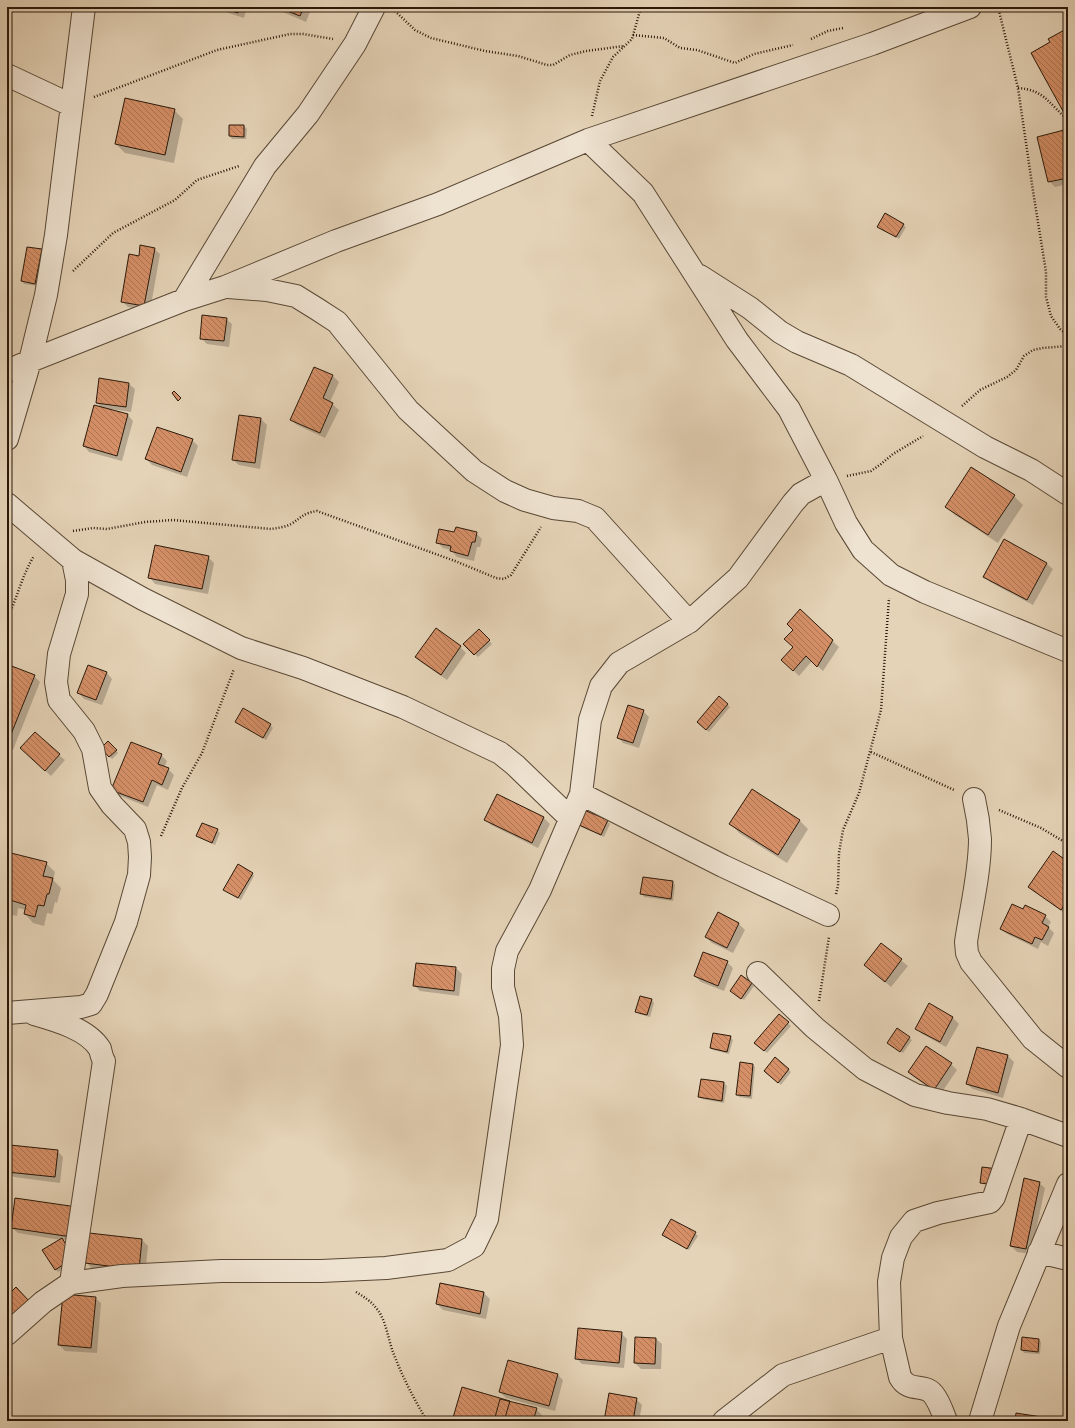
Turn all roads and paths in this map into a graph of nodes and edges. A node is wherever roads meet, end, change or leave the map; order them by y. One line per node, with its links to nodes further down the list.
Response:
1 (84, 7): 15 (street)
2 (374, 7): 10 (street)
3 (390, 7): 12 (path)
4 (641, 7): 8 (path)
5 (970, 7): 17 (street)
6 (998, 7): 14 (path)
7 (850, 28): 9 (path)
8 (633, 35): 11 (path); 12 (path)
9 (810, 40)
10 (355, 44): 15 (path); 18 (street)
11 (796, 44)
12 (624, 46): 17 (path)
13 (7, 75): 15 (street)
14 (1018, 88): 16 (path); 23 (path)
15 (71, 105): 21 (street)
16 (1068, 120)
17 (588, 140): 19 (street); 20 (street)
18 (265, 166): 21 (path); 22 (street)
19 (696, 274): 27 (street); 29 (street)
20 (224, 287): 22 (street); 32 (street)
21 (46, 295): 25 (street)
22 (184, 300): 25 (street)
23 (1068, 335)
24 (1068, 346): 27 (path)
25 (30, 361): 26 (street); 28 (street)
26 (7, 371)
27 (945, 422): 29 (path); 30 (street)
28 (7, 438)
29 (826, 480): 35 (street); 37 (street)
30 (1068, 494)
31 (7, 504): 33 (street)
32 (553, 508): 33 (path); 37 (street)
33 (45, 536): 34 (street); 36 (path)
34 (73, 560): 38 (street); 46 (street)
35 (891, 575): 39 (street); 44 (path)
36 (7, 620)
37 (690, 622): 40 (street)
38 (241, 648): 42 (street); 43 (path)
39 (1068, 650)
40 (581, 794): 42 (street); 44 (street)
41 (974, 799): 48 (street)
42 (570, 818): 54 (street)
43 (159, 842)
44 (828, 915): 47 (path)
45 (758, 973): 47 (street)
46 (16, 1012): 54 (street)
47 (815, 1028): 49 (street)
48 (1068, 1067)
49 (1021, 1119): 50 (street); 57 (street)
50 (1068, 1136)
51 (1068, 1184): 52 (street)
52 (1039, 1252): 53 (street); 61 (street)
53 (1068, 1260)
54 (71, 1283): 56 (street)
55 (354, 1291): 58 (path)
56 (7, 1334)
57 (891, 1338): 59 (street); 60 (street)
58 (427, 1421)
59 (724, 1421)
60 (946, 1421)
61 (980, 1421)

